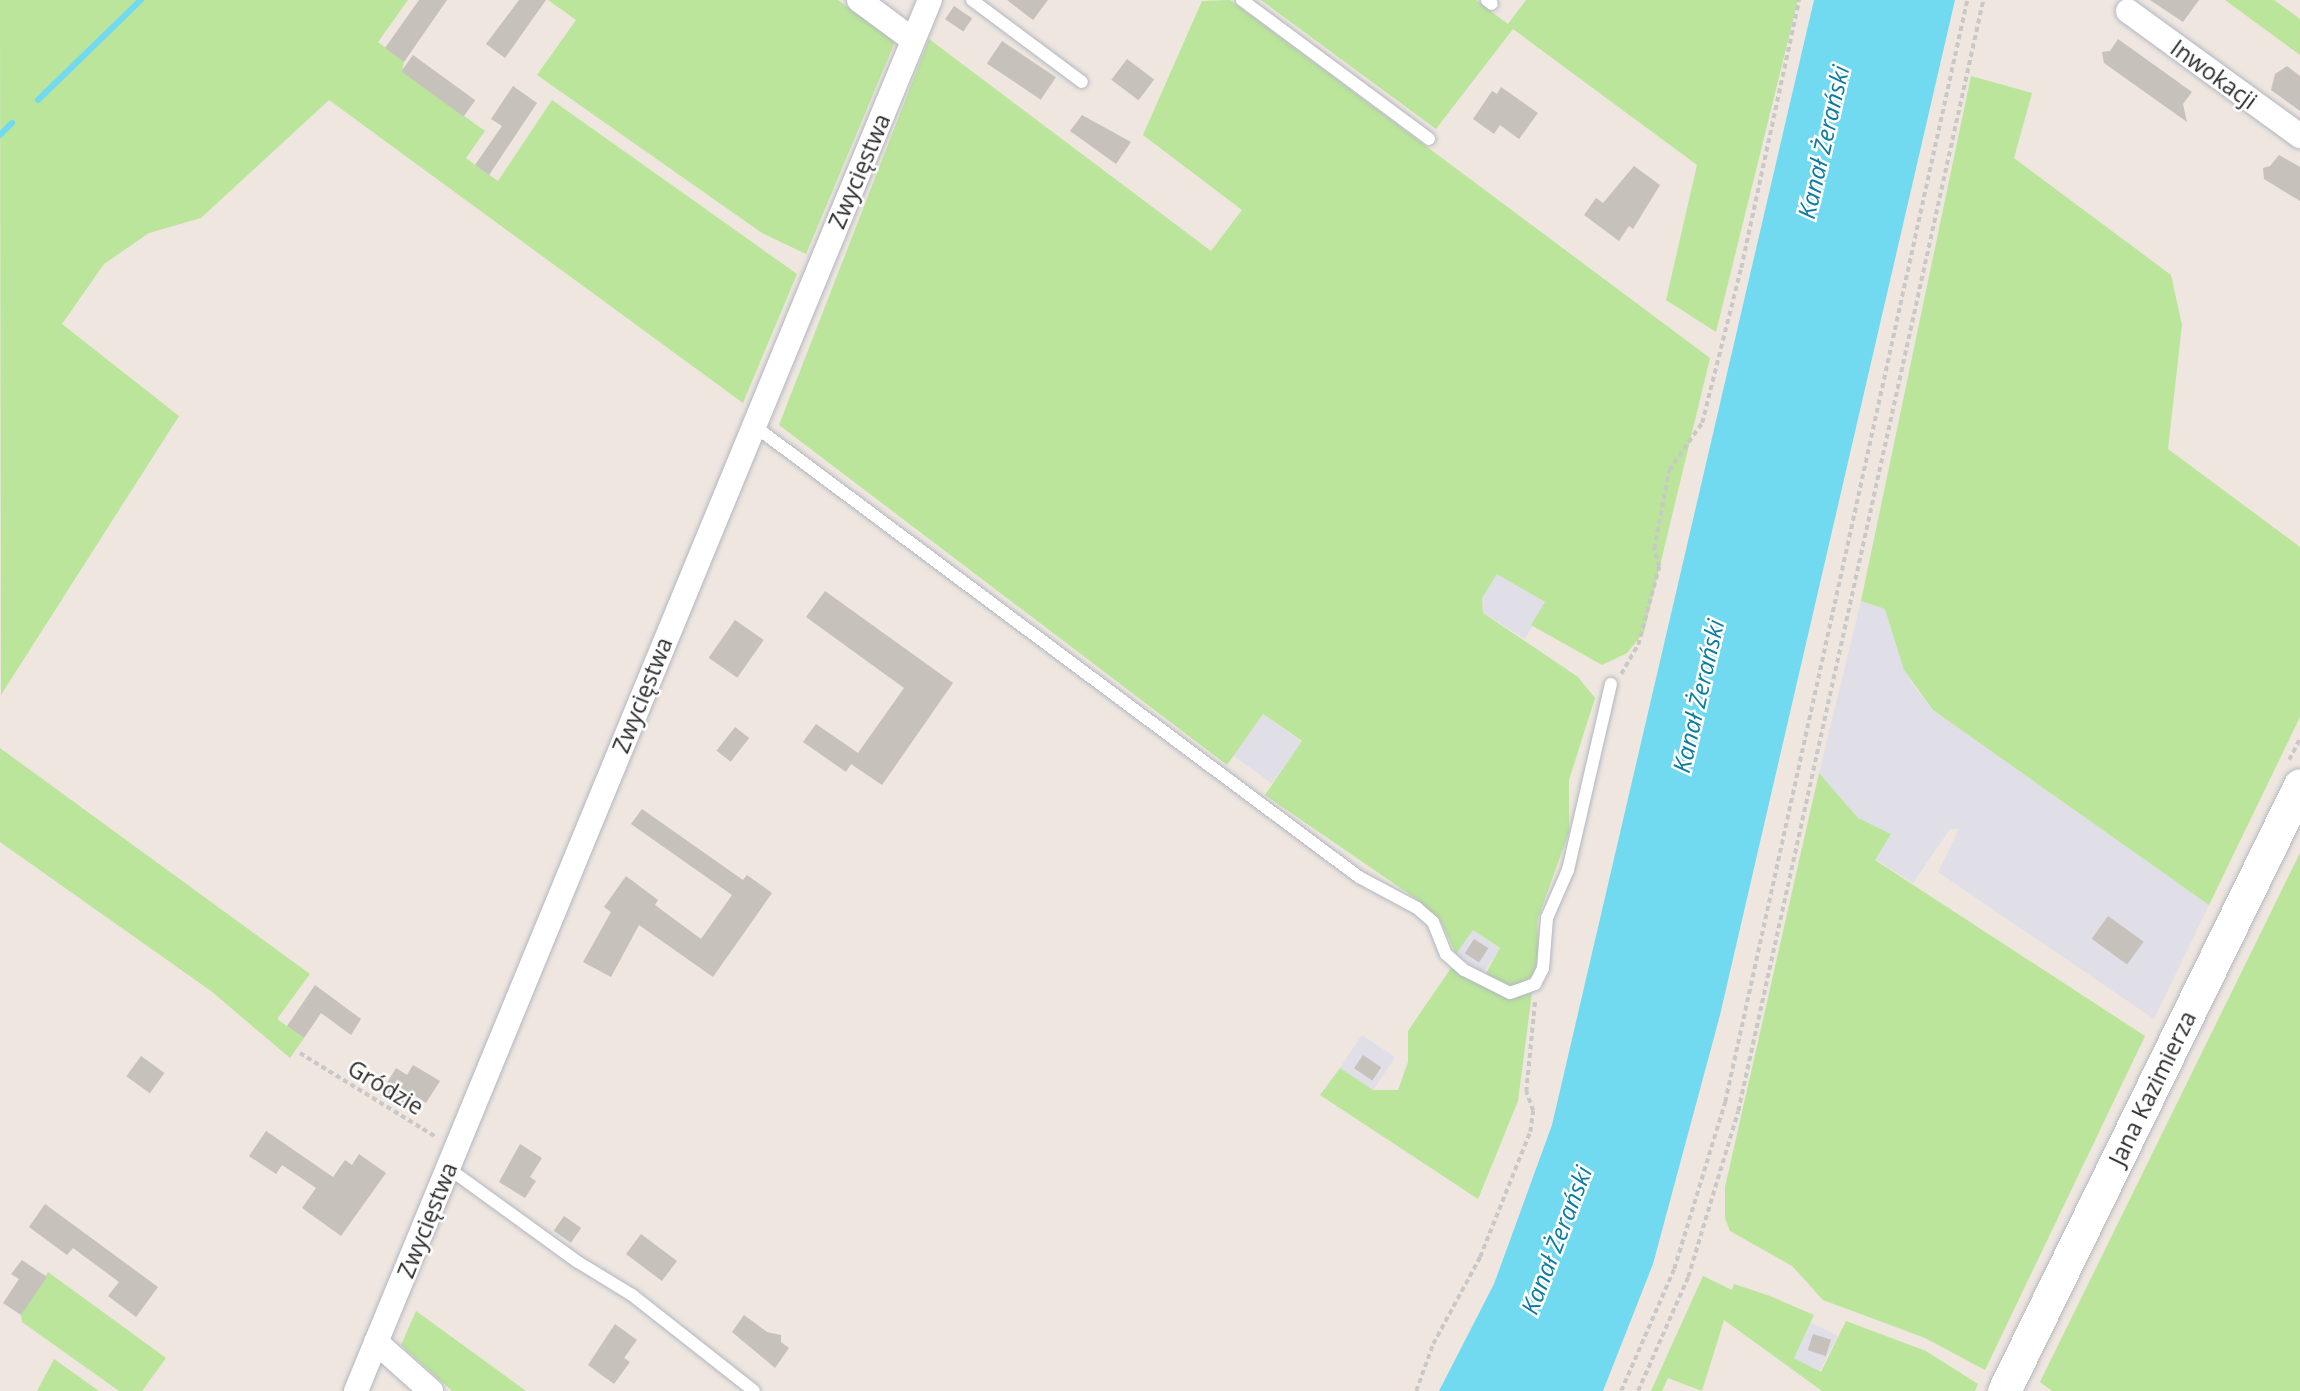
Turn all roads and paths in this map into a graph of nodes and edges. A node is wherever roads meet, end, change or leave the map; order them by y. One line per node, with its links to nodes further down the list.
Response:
1 (859, 0): 9 (street)
2 (930, 0): 9 (street, Zwycięstwa)
3 (972, 0): 10 (lane)
4 (1242, 0): 12 (lane)
5 (1799, 0): 14 (path)
6 (1967, 0): 24 (path)
7 (1983, 0): 25 (path)
8 (2128, 11): 11 (street, Inwokacji)
9 (913, 40): 13 (street, Zwycięstwa)
10 (1082, 82)
11 (2300, 136)
12 (1429, 139)
13 (753, 425): 16 (lane); 18 (street, Zwycięstwa)
14 (1611, 684): 16 (lane)
15 (2297, 799): 26 (main road, Jana Kazimierza)
16 (1535, 984): 23 (path)
17 (299, 1053): 18 (path, Gródzie)
18 (452, 1159): 19 (street, Zwycięstwa); 22 (lane)
19 (376, 1342): 20 (street, Zwycięstwa); 21 (street)
20 (356, 1391)
21 (431, 1391)
22 (754, 1391)
23 (1416, 1391)
24 (1621, 1391)
25 (1639, 1391)
26 (2004, 1391)

